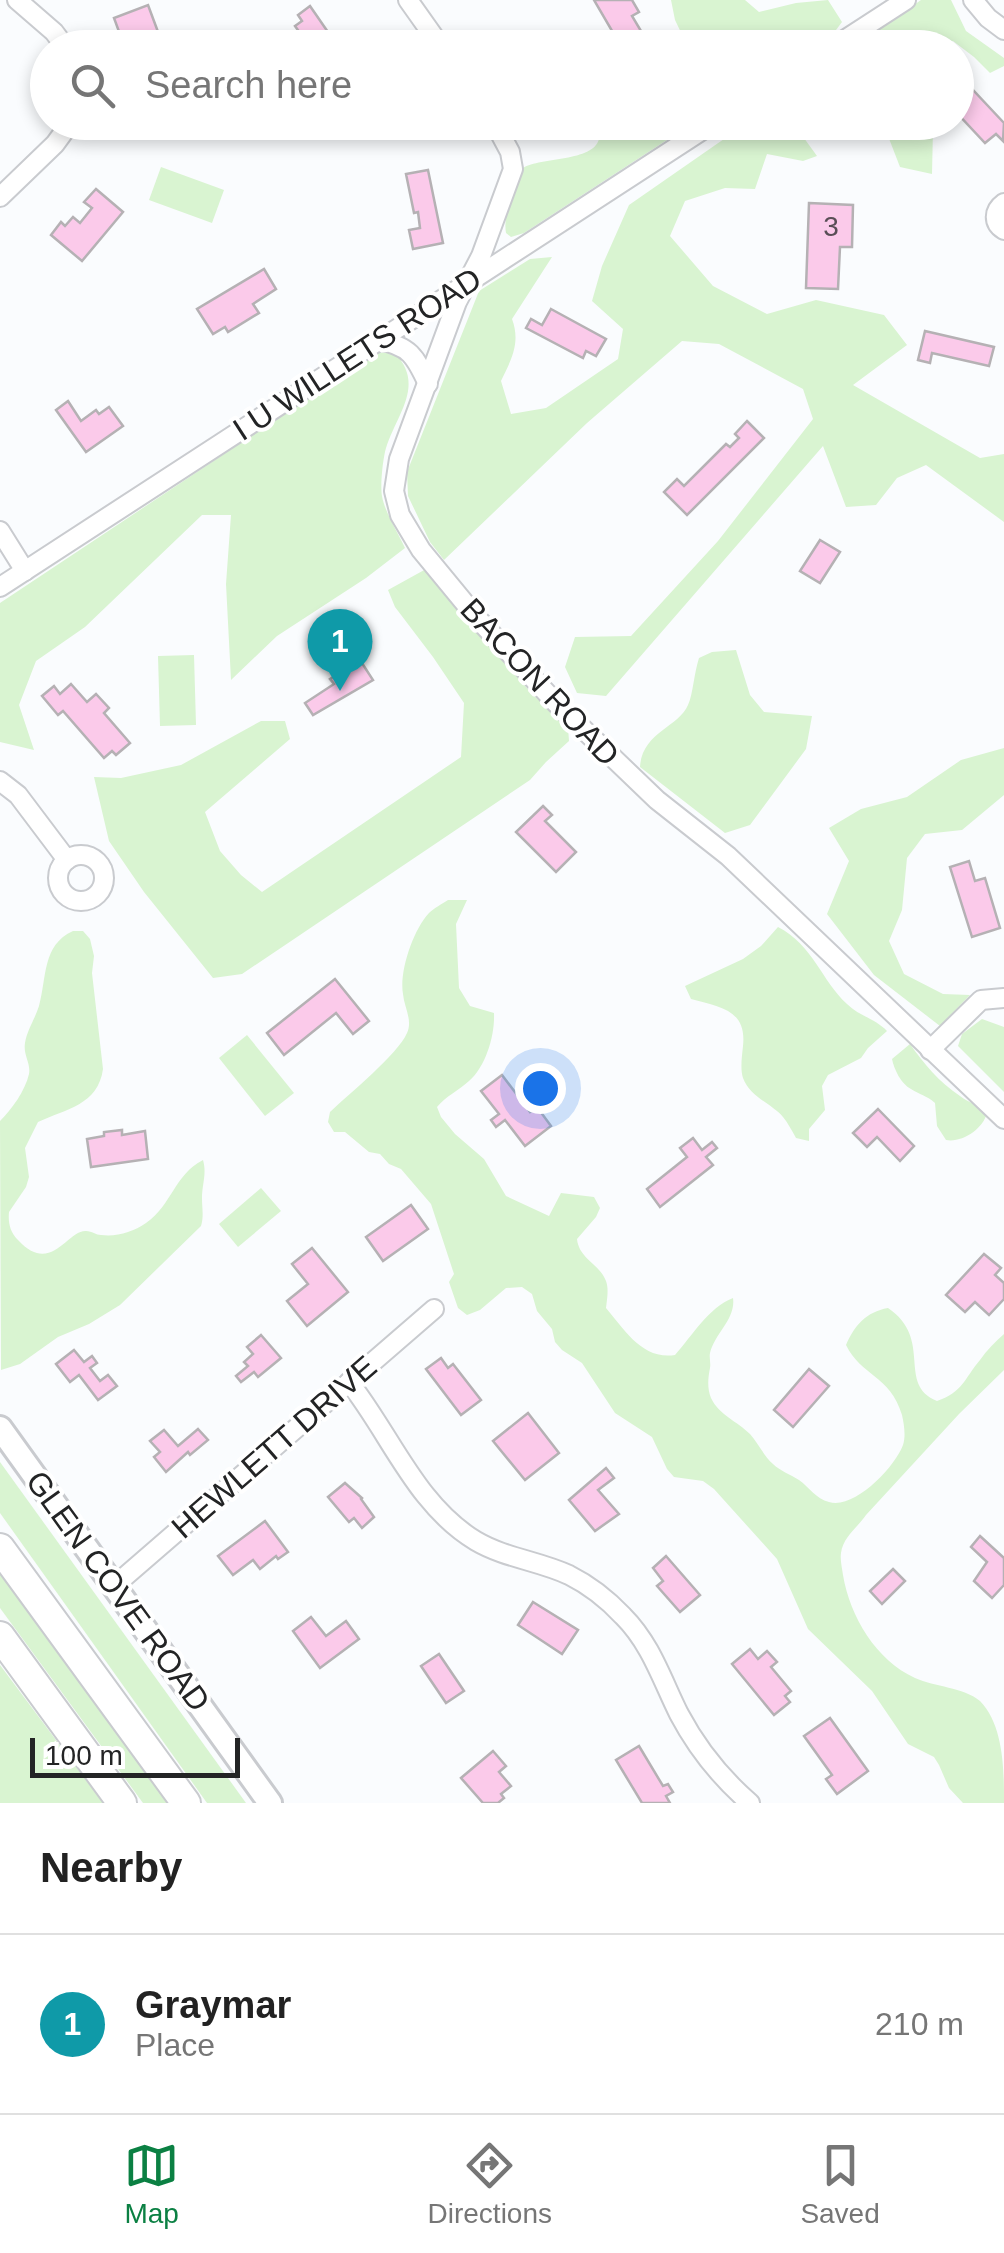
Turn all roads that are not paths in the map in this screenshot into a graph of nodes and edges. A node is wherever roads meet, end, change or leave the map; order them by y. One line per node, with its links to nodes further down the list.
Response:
1 (17, 0): 5 (street)
2 (408, 0): 6 (street)
3 (906, 0): 7 (street)
4 (973, 0): 8 (street)
5 (52, 30)
6 (429, 30)
7 (860, 30)
8 (1004, 30)
9 (58, 140): 12 (street)
10 (504, 140): 15 (street, BACON ROAD)
11 (688, 140): 15 (street, I U WILLETS ROAD)
12 (0, 197)
13 (1004, 203): 14 (street)
14 (1004, 230)
15 (468, 281): 16 (street, I U WILLETS ROAD); 17 (street, BACON ROAD)
16 (378, 340): 17 (street); 19 (street, I U WILLETS ROAD)
17 (428, 384): 24 (street, BACON ROAD)
18 (0, 531): 19 (street)
19 (24, 571): 20 (street, I U WILLETS ROAD)
20 (0, 587)
21 (0, 781): 22 (street)
22 (67, 860)
23 (1004, 998): 24 (street)
24 (930, 1050): 25 (street, BACON ROAD)
25 (1004, 1120)
26 (434, 1309): 27 (street, HEWLETT DRIVE)
27 (349, 1382): 30 (street, HEWLETT DRIVE); 35 (street)
28 (0, 1428): 30 (main road, GLEN COVE ROAD)
29 (0, 1548): 33 (highway)
30 (114, 1586): 34 (main road, GLEN COVE ROAD)
31 (0, 1636): 32 (highway)
32 (122, 1803)
33 (186, 1803)
34 (270, 1803)
35 (750, 1803)

